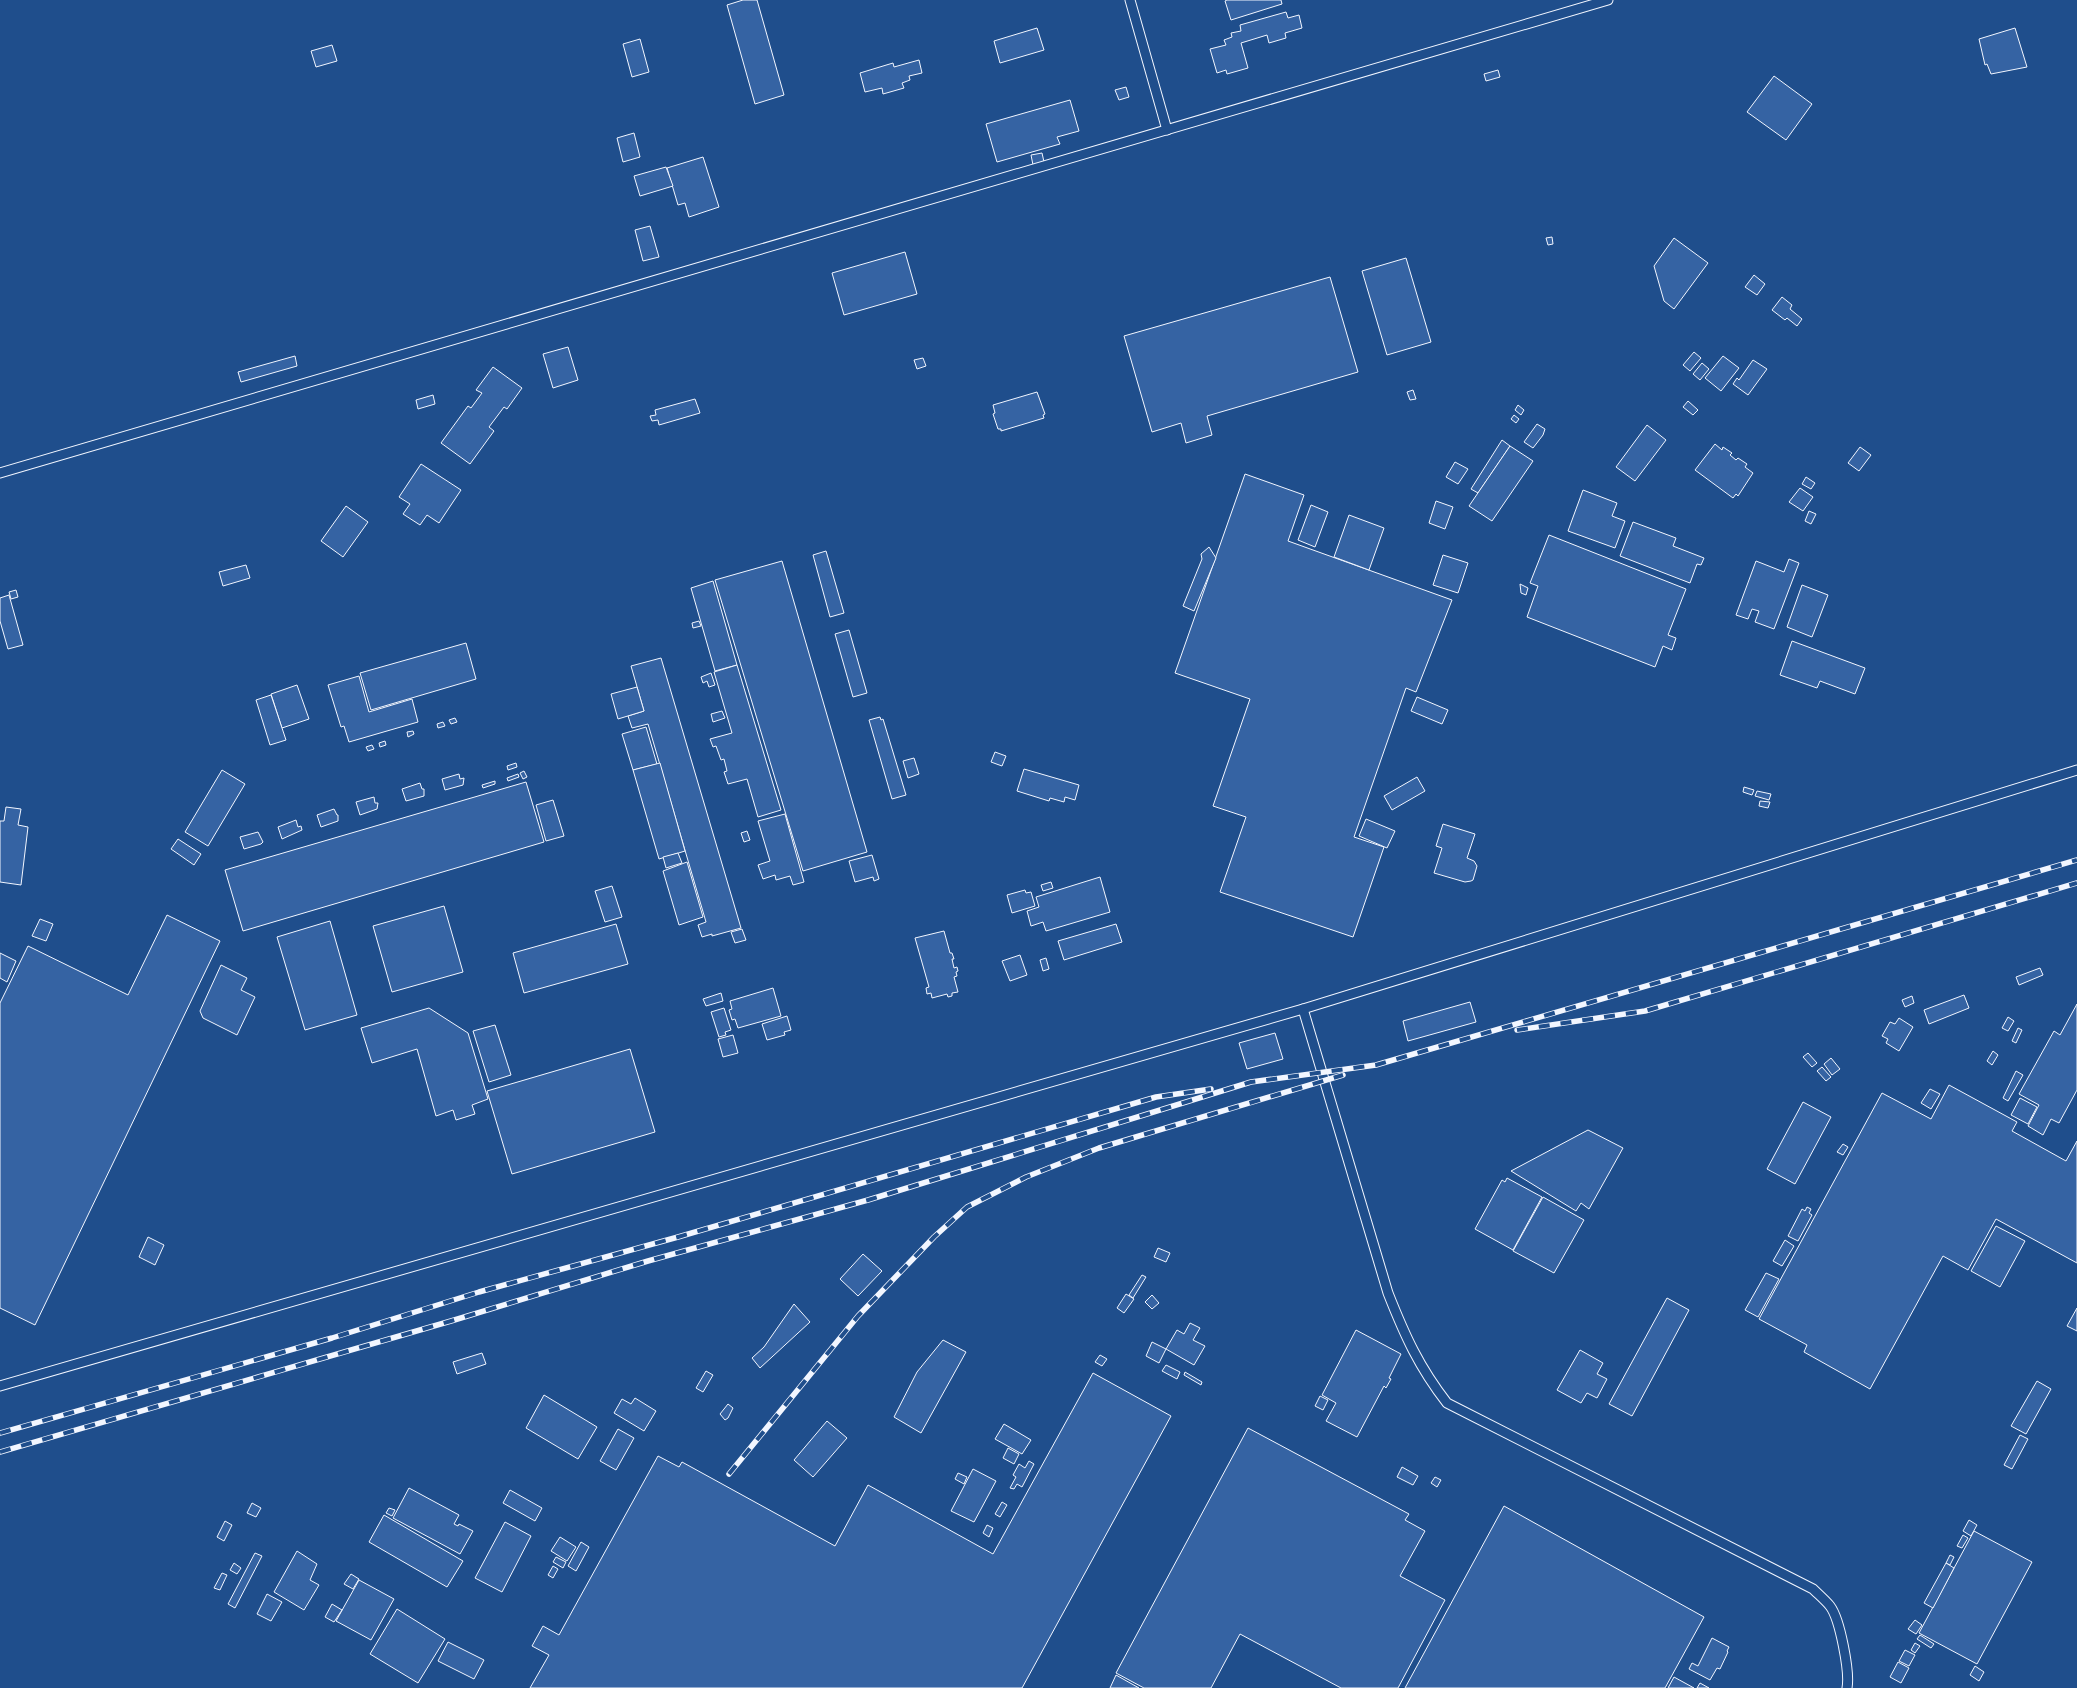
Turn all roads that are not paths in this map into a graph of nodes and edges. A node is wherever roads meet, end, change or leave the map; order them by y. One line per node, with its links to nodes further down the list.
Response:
1 (1130, 0): 3 (lane)
2 (1608, 0): 3 (lane)
3 (1167, 130): 4 (lane)
4 (0, 473)
5 (2077, 770): 6 (lane)
6 (1304, 1009): 7 (lane); 8 (lane)
7 (0, 1386)
8 (1847, 1688)

